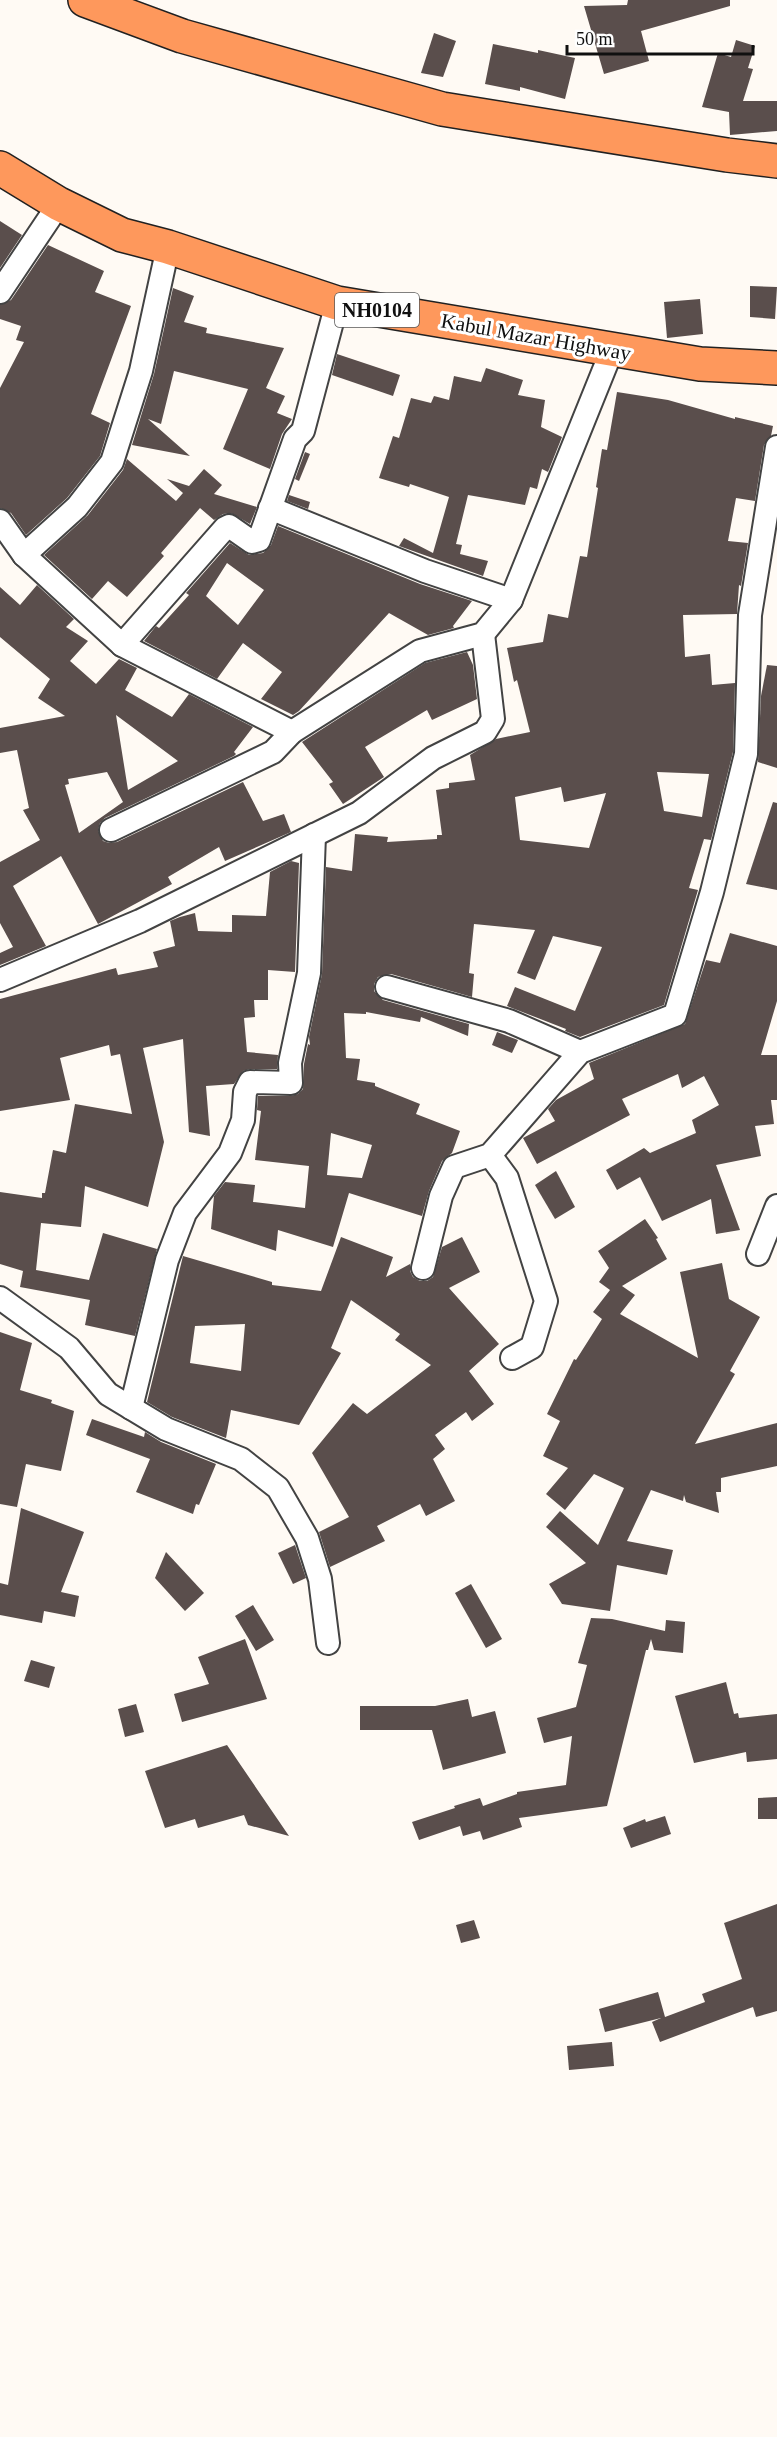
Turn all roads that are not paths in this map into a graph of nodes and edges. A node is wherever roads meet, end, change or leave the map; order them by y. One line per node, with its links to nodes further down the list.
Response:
1 (85, 0): 2 (highway)
2 (777, 161)
3 (0, 168): 4 (highway, Kabul Mazar Highway / NH0104)
4 (59, 204): 5 (highway, Kabul Mazar Highway / NH0104); 6 (street)
5 (168, 247): 7 (highway, Kabul Mazar Highway / NH0104); 13 (street)
6 (0, 292)
7 (338, 303): 8 (highway, Kabul Mazar Highway / NH0104); 11 (street)
8 (612, 350): 9 (highway, Kabul Mazar Highway / NH0104); 14 (street)
9 (777, 368)
10 (777, 447): 22 (street)
11 (270, 508): 14 (street); 16 (street)
12 (0, 521): 13 (street)
13 (24, 555): 16 (street)
14 (511, 600): 15 (street)
15 (483, 634): 17 (street); 19 (street)
16 (122, 645): 17 (street)
17 (292, 732): 18 (street)
18 (111, 830)
19 (314, 835): 20 (street); 29 (street)
20 (0, 980)
21 (387, 987): 22 (street)
22 (580, 1052): 23 (street)
23 (490, 1155): 26 (street); 28 (street)
24 (777, 1206): 25 (street)
25 (758, 1254)
26 (423, 1268)
27 (0, 1298): 29 (street)
28 (512, 1358)
29 (131, 1408): 30 (street)
30 (328, 1644)

